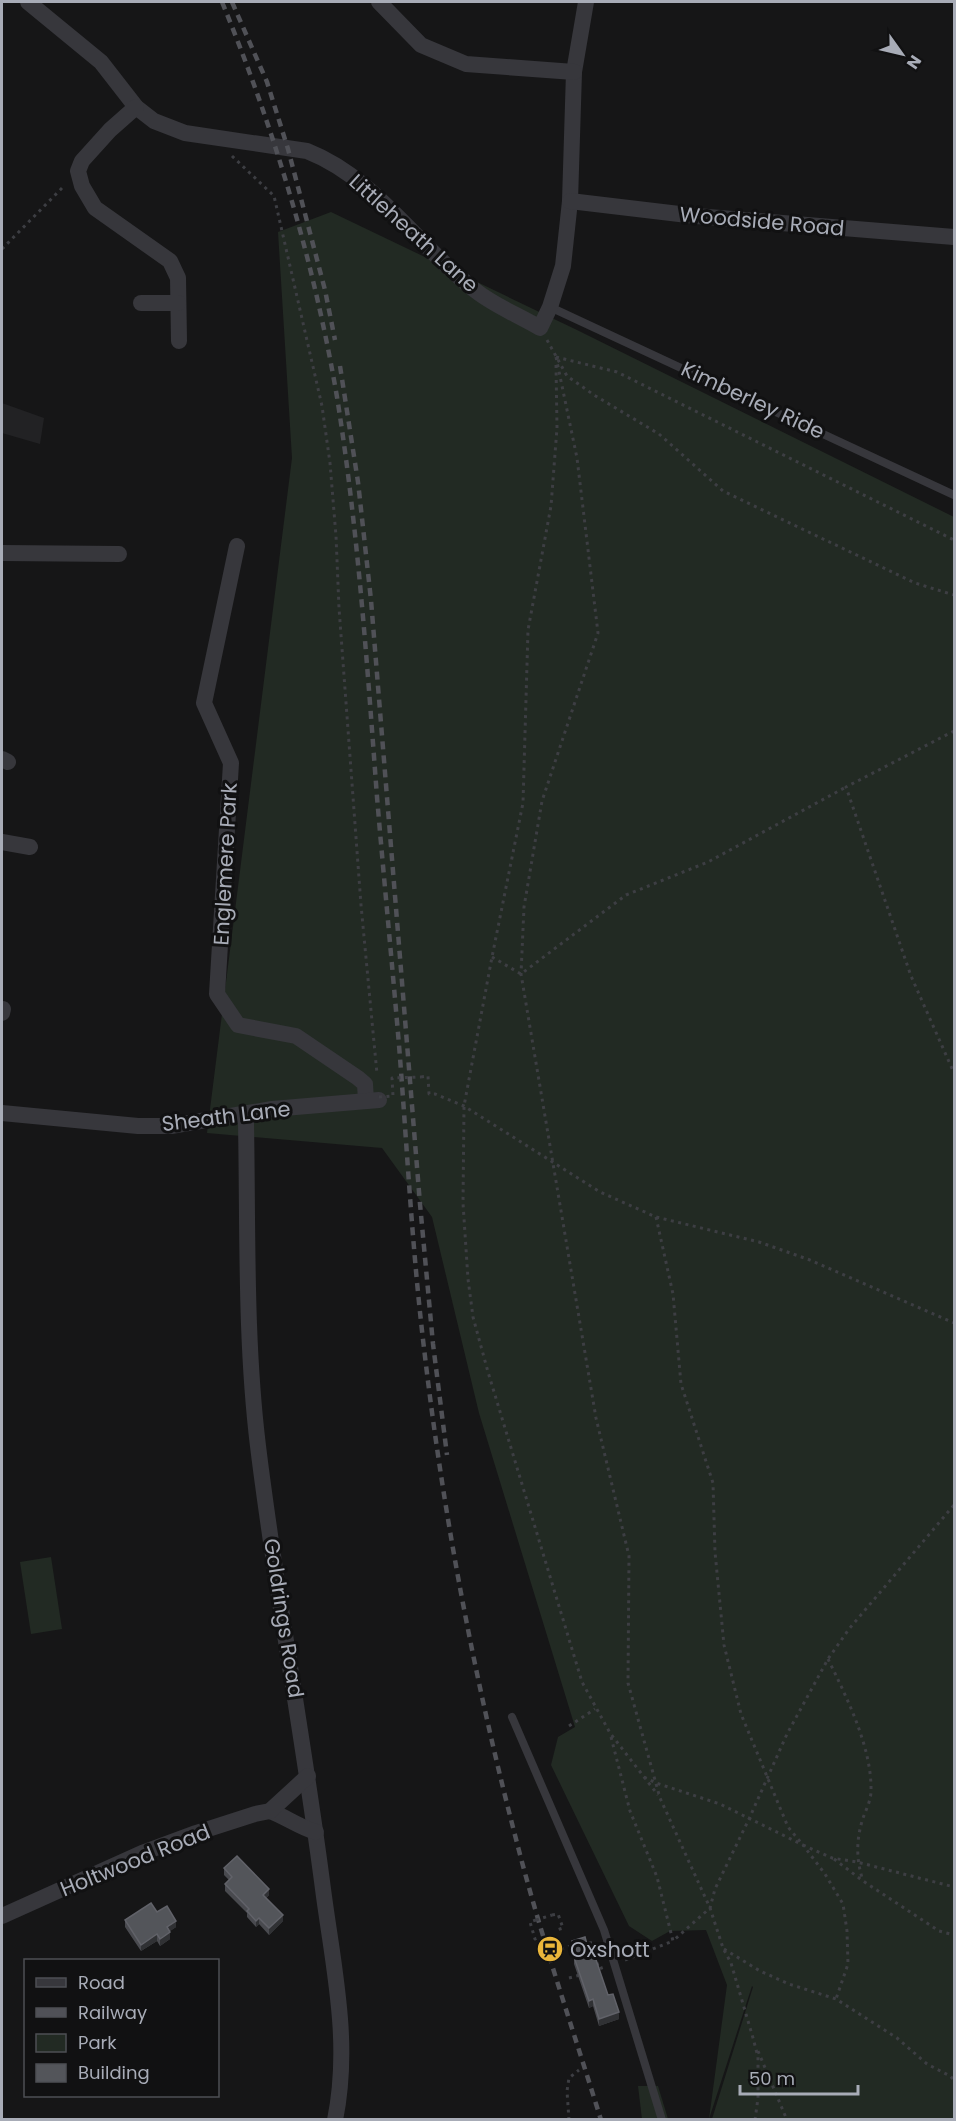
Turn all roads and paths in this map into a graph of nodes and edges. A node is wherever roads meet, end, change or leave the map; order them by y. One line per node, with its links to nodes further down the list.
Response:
1 (28, 2): 5 (street, Littleheath Lane)
2 (379, 2): 4 (street)
3 (586, 2): 4 (street)
4 (574, 72): 8 (street)
5 (136, 107): 6 (street, Littleheath Lane); 7 (street)
6 (211, 136): 14 (street, Littleheath Lane); 30 (path)
7 (78, 171): 10 (path); 12 (street)
8 (570, 201): 9 (street, Woodside Road); 13 (street)
9 (954, 237)
10 (2, 249)
11 (141, 303): 12 (street)
12 (178, 303): 15 (street)
13 (550, 307): 14 (street); 17 (lane, Kimberley Ride)
14 (540, 328): 16 (path)
15 (179, 341)
16 (556, 357): 18 (path); 22 (path); 27 (path); 28 (path)
17 (954, 495)
18 (954, 540)
19 (237, 546): 31 (street, Englemere Park)
20 (2, 553): 21 (street)
21 (119, 554)
22 (954, 595)
23 (954, 731): 24 (path)
24 (846, 787): 28 (path); 29 (path)
25 (2, 842): 26 (street)
26 (30, 847)
27 (492, 957): 28 (path); 32 (path)
28 (521, 974): 35 (path)
29 (954, 1073)
30 (377, 1080)
31 (375, 1097): 32 (path, bridge); 34 (street, Sheath Lane)
32 (464, 1106): 35 (path); 40 (path)
33 (2, 1113): 34 (street, Sheath Lane)
34 (244, 1114): 44 (street, Goldrings Road)
35 (551, 1161): 36 (path); 47 (path)
36 (656, 1217): 37 (path); 46 (path)
37 (954, 1323)
38 (954, 1505): 39 (path)
39 (828, 1659): 46 (path); 54 (path)
40 (595, 1709): 42 (path); 43 (path)
41 (512, 1717): 65 (lane)
42 (569, 1726)
43 (610, 1733): 45 (path); 62 (path)
44 (308, 1776): 49 (street, Holtwood Road); 51 (street, Goldrings Road)
45 (643, 1776): 47 (path); 48 (path)
46 (767, 1778): 50 (path); 52 (path)
47 (656, 1783): 48 (path); 50 (path)
48 (660, 1798): 57 (path)
49 (270, 1811): 51 (street); 58 (street, Holtwood Road)
50 (749, 1819): 52 (path); 57 (path)
51 (316, 1832): 72 (street, Goldrings Road)
52 (803, 1845): 53 (path); 68 (path)
53 (832, 1858): 54 (path); 55 (path)
54 (857, 1862): 55 (path); 56 (path)
55 (864, 1881): 60 (path)
56 (954, 1887)
57 (710, 1908): 62 (path); 63 (path)
58 (2, 1916)
59 (557, 1930): 61 (path, bridge)
60 (954, 1935)
61 (537, 1938)
62 (673, 1941): 65 (path)
63 (723, 1948): 68 (path); 69 (path)
64 (561, 1949): 65 (path)
65 (614, 1965): 74 (lane)
66 (587, 1973): 67 (path)
67 (569, 1978)
68 (836, 1999): 71 (path)
69 (753, 2038): 75 (path); 76 (path)
70 (579, 2070): 73 (path)
71 (954, 2080)
72 (335, 2120)
73 (569, 2120)
74 (662, 2120)
75 (755, 2120)
76 (788, 2120)

